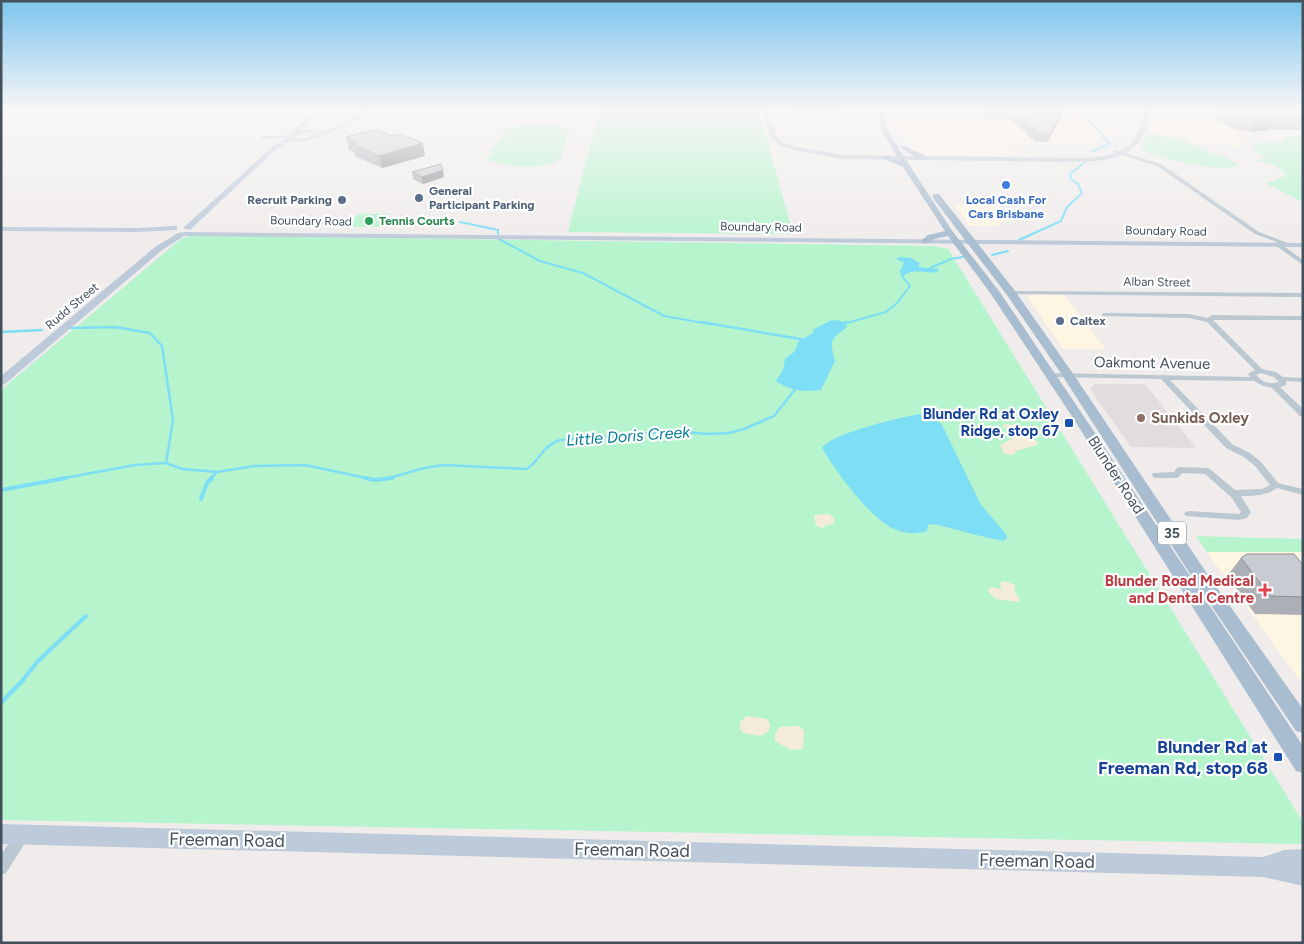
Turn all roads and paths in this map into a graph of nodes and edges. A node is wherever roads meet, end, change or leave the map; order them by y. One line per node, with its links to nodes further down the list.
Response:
1 (267, 155): 12 (main road, Rudd Street)
2 (828, 155): 10 (main road)
3 (845, 155): 11 (main road)
4 (903, 155): 11 (main road, Blunder Road / 35)
5 (905, 155): 11 (main road, Blunder Road / 35)
6 (1097, 155): 9 (main road)
7 (1100, 155): 11 (main road)
8 (1130, 155): 16 (street)
9 (922, 156): 11 (main road)
10 (886, 158): 11 (main road)
11 (906, 159): 15 (main road, Blunder Road / 35); 19 (main road, Blunder Road / 35)
12 (205, 209): 14 (main road, Rudd Street); 14 (main road, Rudd Street)
13 (1, 229): 14 (main road, Boundary Road)
14 (178, 231): 17 (main road, Boundary Road); 23 (main road, Rudd Street); 23 (main road, Rudd Street)
15 (950, 233): 17 (main road); 18 (main road, Blunder Road / 35)
16 (1257, 233): 20 (street); 21 (street)
17 (925, 241): 18 (main road, Boundary Road)
18 (956, 242): 19 (main road, Boundary Road); 31 (main road, Blunder Road / 35)
19 (972, 242): 20 (main road, Boundary Road); 25 (main road, Blunder Road / 35)
20 (1264, 244): 21 (main road, Boundary Road)
21 (1282, 244): 22 (main road, Boundary Road); 24 (street)
22 (1303, 245)
23 (158, 249): 37 (main road, Rudd Street)
24 (1303, 263)
25 (1011, 293): 26 (street, Alban Street); 32 (main road, Blunder Road / 35)
26 (1303, 295)
27 (1104, 315): 29 (street)
28 (1303, 318): 29 (street)
29 (1209, 320): 30 (street)
30 (1260, 371): 34 (street); 35 (street)
31 (1050, 375): 32 (street, Oakmont Avenue); 46 (main road, Blunder Road / 35)
32 (1068, 376): 33 (street, Oakmont Avenue); 45 (main road, Blunder Road / 35)
33 (1163, 377): 34 (street, Oakmont Avenue); 41 (street)
34 (1254, 379): 38 (street, Oakmont Avenue)
35 (1281, 379): 36 (street); 38 (street)
36 (1303, 380)
37 (1, 382)
38 (1275, 386): 39 (street)
39 (1303, 414)
40 (1156, 475): 43 (street)
41 (1275, 485): 42 (street); 43 (street)
42 (1303, 492)
43 (1235, 493): 44 (street)
44 (1189, 514)
45 (1303, 725)
46 (1303, 764)
47 (1, 834): 48 (main road, Freeman Road)
48 (23, 834): 50 (main road, Freeman Road); 51 (street)
49 (1303, 859): 50 (main road, Freeman Road)
50 (1263, 867): 52 (main road, Freeman Road)
51 (1, 868)
52 (1303, 876)

